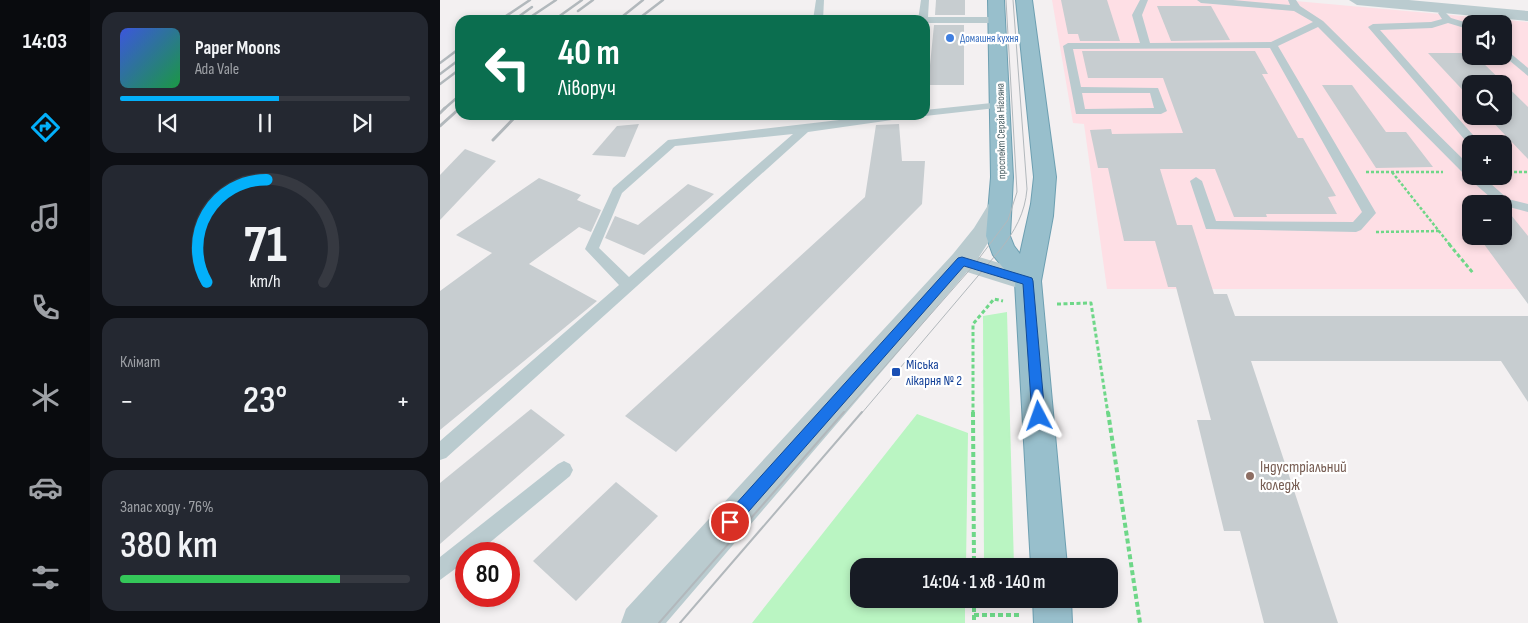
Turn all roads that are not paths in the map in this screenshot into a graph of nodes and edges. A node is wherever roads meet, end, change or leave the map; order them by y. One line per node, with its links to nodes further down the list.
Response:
1 (820, 0): 10 (lane)
2 (925, 0): 11 (lane)
3 (1024, 0): 32 (highway)
4 (1144, 0): 17 (lane)
5 (1200, 0): 7 (lane)
6 (1357, 0): 9 (street)
7 (1294, 4): 14 (lane)
8 (997, 10): 13 (lane); 21 (highway, проспект Сергія Нігояна)
9 (1443, 14): 12 (street); 15 (lane); 25 (lane)
10 (818, 15)
11 (924, 15)
12 (1528, 16)
13 (930, 19)
14 (1320, 23): 16 (lane); 26 (lane)
15 (1462, 23)
16 (1273, 45): 17 (lane); 27 (lane)
17 (1146, 46): 20 (lane)
18 (1512, 58): 19 (lane)
19 (1528, 73)
20 (1076, 90): 20 (lane)
21 (1001, 105): 22 (lane); 29 (highway, проспект Сергія Нігояна)
22 (930, 112)
23 (867, 120): 24 (lane)
24 (805, 128): 33 (lane); 33 (lane)
25 (1467, 135)
26 (1462, 162)
27 (1196, 181)
28 (1486, 185): 30 (lane)
29 (998, 208): 31 (street); 32 (highway, проспект Сергія Нігояна)
30 (1528, 208)
31 (962, 261): 32 (street); 38 (street)
32 (1028, 281): 36 (highway)
33 (628, 285): 34 (lane)
34 (440, 452)
35 (564, 470): 37 (lane)
36 (1049, 558)
37 (440, 570)
38 (640, 623)

